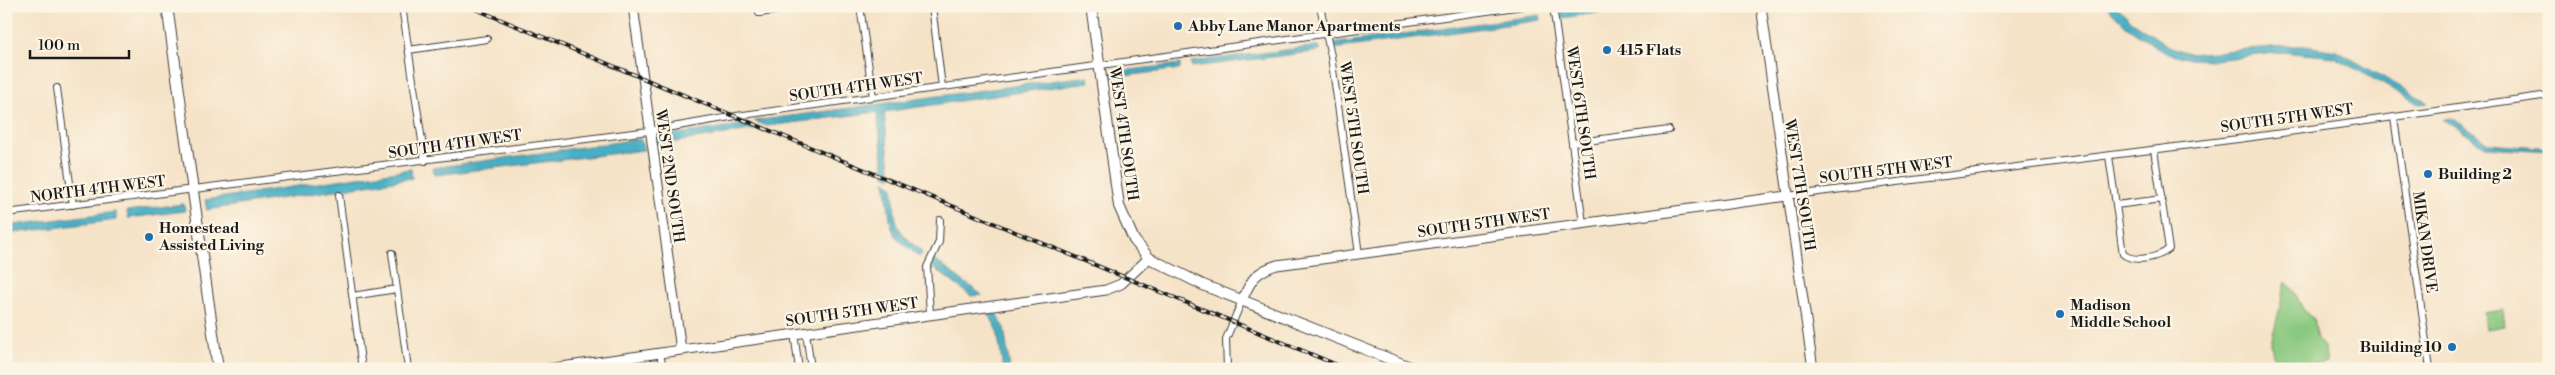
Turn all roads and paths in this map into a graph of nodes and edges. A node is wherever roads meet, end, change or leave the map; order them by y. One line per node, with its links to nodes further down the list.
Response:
1 (167, 6): 28 (main road)
2 (402, 6): 15 (street)
3 (633, 6): 23 (street, WEST 2ND SOUTH)
4 (807, 6): 12 (street)
5 (860, 6): 20 (street)
6 (932, 6): 17 (street)
7 (1091, 6): 16 (main road, WEST 4TH SOUTH)
8 (1320, 6): 13 (street, WEST 5TH SOUTH)
9 (1523, 6): 13 (street, SOUTH 4TH WEST)
10 (1553, 6): 24 (street, WEST 6TH SOUTH)
11 (1761, 6): 30 (street, WEST 7TH SOUTH)
12 (759, 13)
13 (1324, 33): 16 (street, SOUTH 4TH WEST); 38 (street, WEST 5TH SOUTH)
14 (487, 39): 15 (street)
15 (408, 50): 27 (street)
16 (1099, 65): 17 (street, SOUTH 4TH WEST); 39 (main road, WEST 4TH SOUTH)
17 (942, 87): 20 (street, SOUTH 4TH WEST)
18 (57, 88): 32 (street)
19 (2549, 95): 21 (street, SOUTH 5TH WEST)
20 (873, 97): 23 (street, SOUTH 4TH WEST)
21 (2394, 118): 25 (street, SOUTH 5TH WEST); 58 (street, MIKAN DRIVE)
22 (1669, 130): 24 (street)
23 (649, 131): 27 (street, SOUTH 4TH WEST); 46 (street, WEST 2ND SOUTH)
24 (1572, 143): 36 (street, WEST 6TH SOUTH)
25 (2154, 150): 26 (street, SOUTH 5TH WEST); 31 (street)
26 (2109, 156): 30 (street, SOUTH 5TH WEST); 33 (street)
27 (424, 161): 28 (street, SOUTH 4TH WEST)
28 (193, 191): 32 (street, NORTH 4TH WEST); 48 (main road)
29 (339, 195): 41 (street)
30 (1787, 196): 36 (street, SOUTH 5TH WEST); 57 (street, WEST 7TH SOUTH)
31 (2162, 199): 33 (street); 33 (street)
32 (73, 205): 34 (street, NORTH 4TH WEST)
33 (2116, 205)
34 (6, 213)
35 (940, 220): 43 (street)
36 (1583, 223): 38 (street, SOUTH 5TH WEST)
37 (392, 253): 40 (street)
38 (1359, 254): 42 (street, SOUTH 5TH WEST)
39 (1150, 258): 42 (main road, WEST 4TH SOUTH); 43 (street, SOUTH 5TH WEST)
40 (396, 289): 41 (street); 50 (street)
41 (352, 296): 49 (street)
42 (1242, 298): 55 (street); 56 (main road, WEST 4TH SOUTH)
43 (930, 314): 44 (street, SOUTH 5TH WEST)
44 (806, 332): 45 (street, SOUTH 5TH WEST); 54 (street)
45 (794, 334): 46 (street, SOUTH 5TH WEST); 53 (street)
46 (681, 350): 47 (street, SOUTH 5TH WEST)
47 (660, 353): 51 (street, SOUTH 5TH WEST); 52 (street)
48 (218, 369)
49 (362, 369)
50 (408, 369)
51 (547, 369)
52 (663, 369)
53 (799, 369)
54 (811, 369)
55 (1227, 369)
56 (1415, 369)
57 (1813, 369)
58 (2430, 369)

